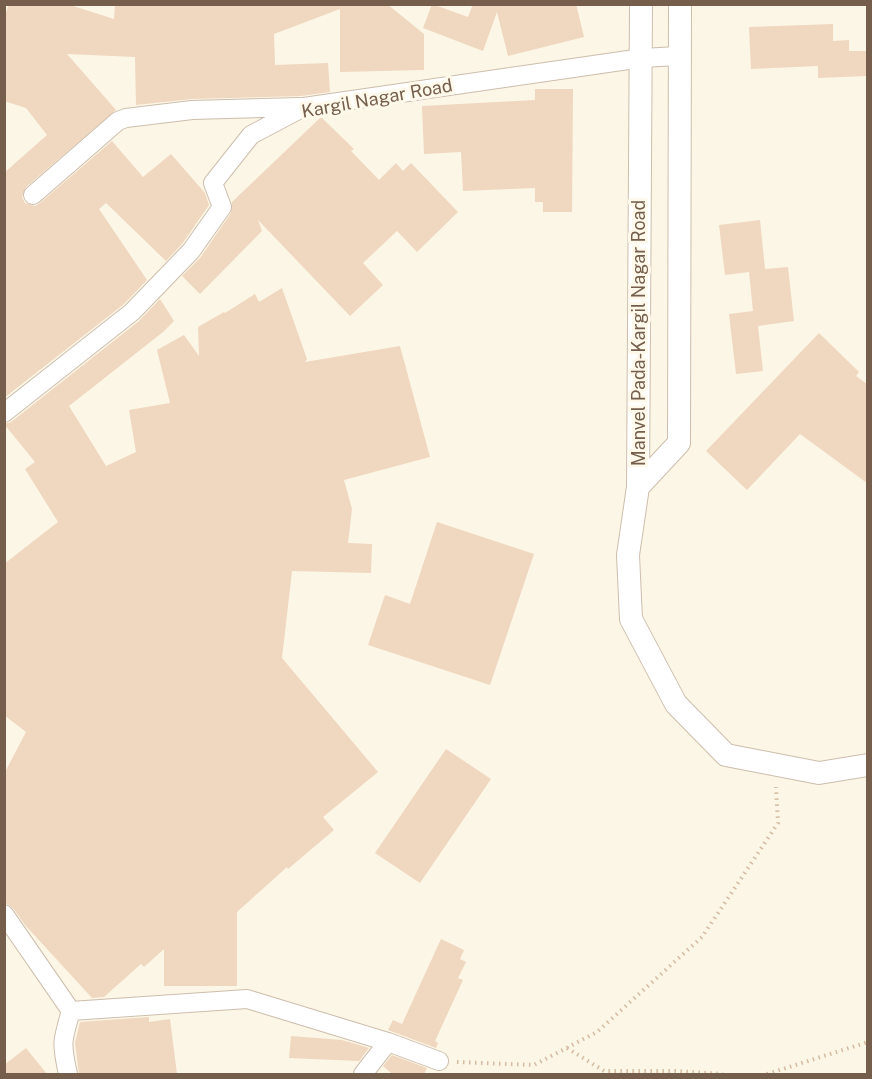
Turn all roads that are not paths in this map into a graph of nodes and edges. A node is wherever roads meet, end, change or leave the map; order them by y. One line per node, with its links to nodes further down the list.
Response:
1 (641, 4): 4 (street, Manvel Pada-Kargil Nagar Road)
2 (680, 4): 3 (street, Manvel Pada-Kargil Nagar Road)
3 (678, 56): 4 (street, Kargil Nagar Road); 8 (street, Manvel Pada-Kargil Nagar Road)
4 (642, 58): 5 (street, Kargil Nagar Road); 8 (street, Manvel Pada-Kargil Nagar Road)
5 (304, 107): 6 (street); 7 (street, Kargil Nagar Road)
6 (33, 195)
7 (4, 413)
8 (638, 487): 9 (street)
9 (867, 765)
10 (7, 921): 11 (street)
11 (71, 1011): 12 (street); 14 (street)
12 (388, 1042): 13 (street); 15 (street)
13 (440, 1062)
14 (68, 1074)
15 (363, 1074)

